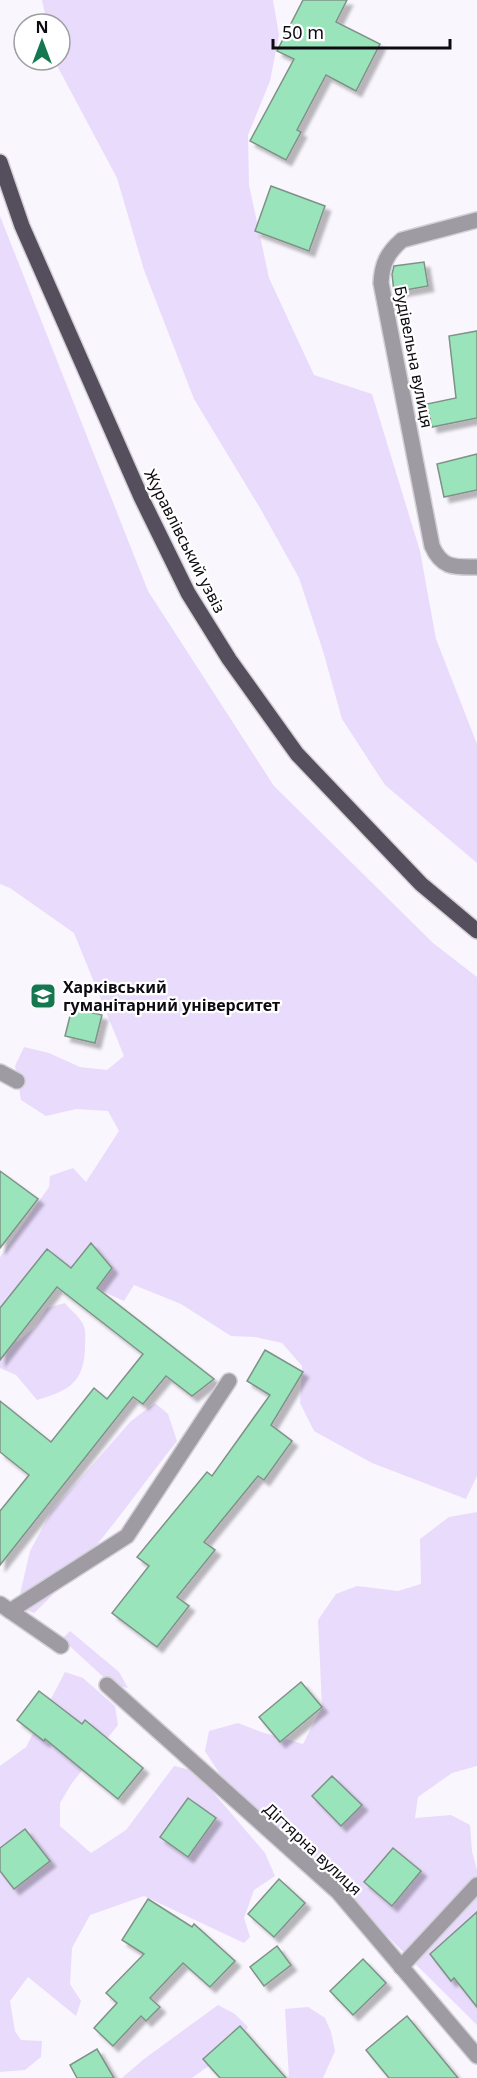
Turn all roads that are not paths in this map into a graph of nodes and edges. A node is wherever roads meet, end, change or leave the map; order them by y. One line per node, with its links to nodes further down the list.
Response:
1 (0, 162): 4 (main road, Журавлівський узвіз)
2 (477, 220): 3 (street, Будівельна вулиця)
3 (477, 567)
4 (477, 931)
5 (0, 1072): 6 (street)
6 (17, 1081)
7 (229, 1381): 8 (street)
8 (5, 1607): 9 (street)
9 (61, 1646)
10 (107, 1685): 12 (street, Дігтярна вулиця)
11 (477, 1885): 12 (street)
12 (401, 1967): 13 (street, Дігтярна вулиця)
13 (477, 2056)

